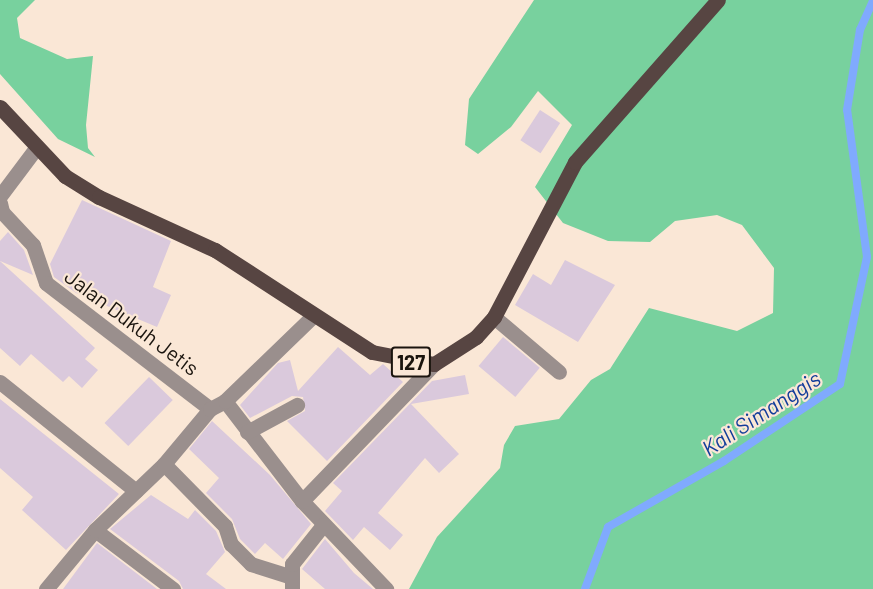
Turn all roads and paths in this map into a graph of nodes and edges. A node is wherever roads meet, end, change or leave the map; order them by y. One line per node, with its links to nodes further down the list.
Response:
1 (718, 0): 7 (main road, 127)
2 (0, 107): 3 (main road, 127)
3 (36, 148): 4 (street); 6 (main road, 127)
4 (0, 196)
5 (0, 203): 13 (street, Jalan Dukuh Jetis)
6 (312, 316): 8 (main road, 127); 11 (street)
7 (494, 317): 8 (main road, 127); 9 (street)
8 (434, 364): 17 (street)
9 (559, 372)
10 (0, 382): 16 (street)
11 (225, 401): 13 (street); 14 (street)
12 (297, 405): 14 (street)
13 (210, 409): 15 (street)
14 (247, 432): 17 (street)
15 (164, 464): 16 (street); 20 (street)
16 (136, 491): 19 (street)
17 (302, 501): 18 (street)
18 (324, 525): 20 (street); 23 (street)
19 (95, 530): 21 (street); 22 (street)
20 (292, 583)
21 (46, 589)
22 (174, 589)
23 (386, 589)

